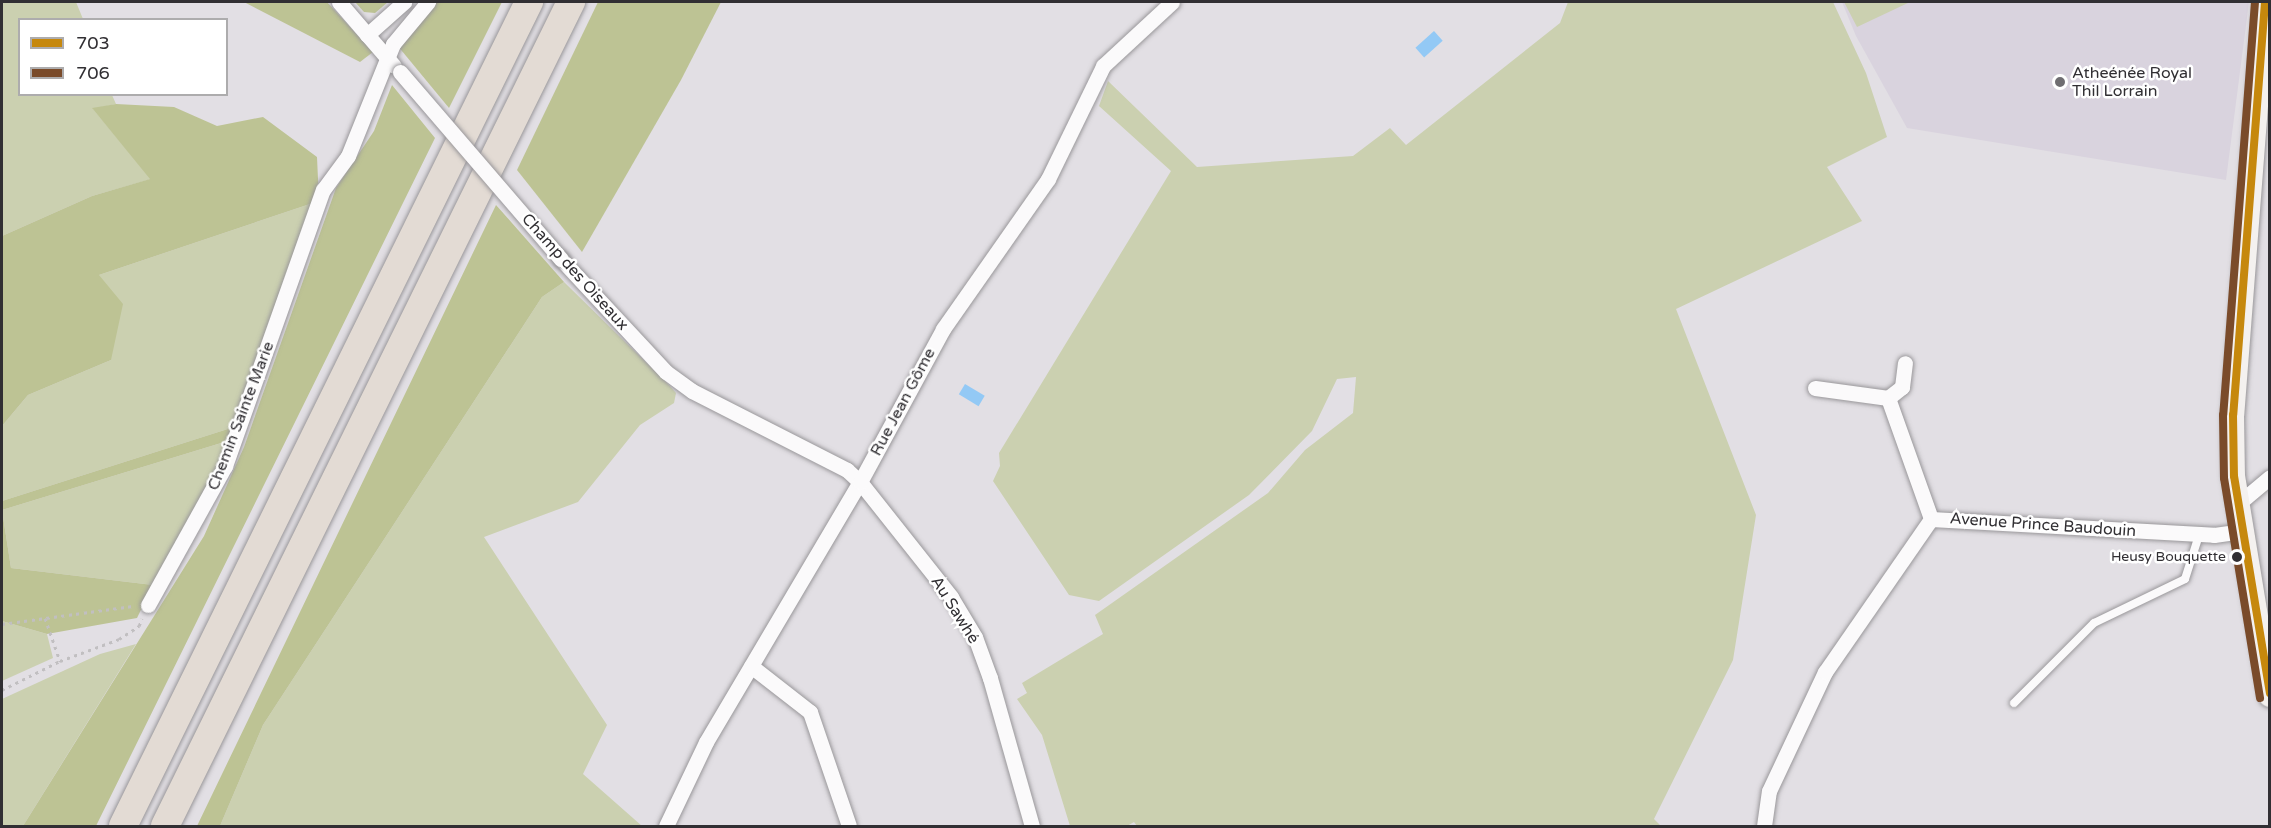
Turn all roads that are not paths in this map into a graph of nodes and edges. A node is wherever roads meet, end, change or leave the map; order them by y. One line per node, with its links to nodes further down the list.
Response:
1 (339, 2): 8 (street, Champ des Oiseaux)
2 (404, 2): 8 (street)
3 (428, 2): 9 (street, Chemin Sainte Marie)
4 (529, 2): 23 (highway)
5 (572, 2): 24 (highway)
6 (1172, 2): 14 (street, Rue Jean Gôme)
7 (2265, 2): 15 (main road)
8 (367, 35): 9 (street, Champ des Oiseaux)
9 (389, 60): 14 (street, Champ des Oiseaux, bridge); 19 (street, Chemin Sainte Marie)
10 (1905, 363): 12 (street)
11 (1815, 388): 12 (street)
12 (1888, 398): 16 (street, Avenue Prince Baudouin)
13 (2270, 477): 15 (street)
14 (860, 482): 20 (street, Rue Jean Gôme); 27 (street, Au Sawhé)
15 (2239, 503): 17 (main road)
16 (1931, 519): 18 (street, Avenue Prince Baudouin); 28 (street, Avenue Prince Baudouin)
17 (2242, 531): 18 (street, Avenue Prince Baudouin); 21 (main road)
18 (2199, 535): 22 (lane)
19 (148, 605)
20 (751, 666): 25 (street, Rue Jean Gôme); 26 (street)
21 (2270, 696)
22 (2014, 703)
23 (123, 826)
24 (165, 826)
25 (666, 826)
26 (849, 826)
27 (1032, 826)
28 (1764, 826)

